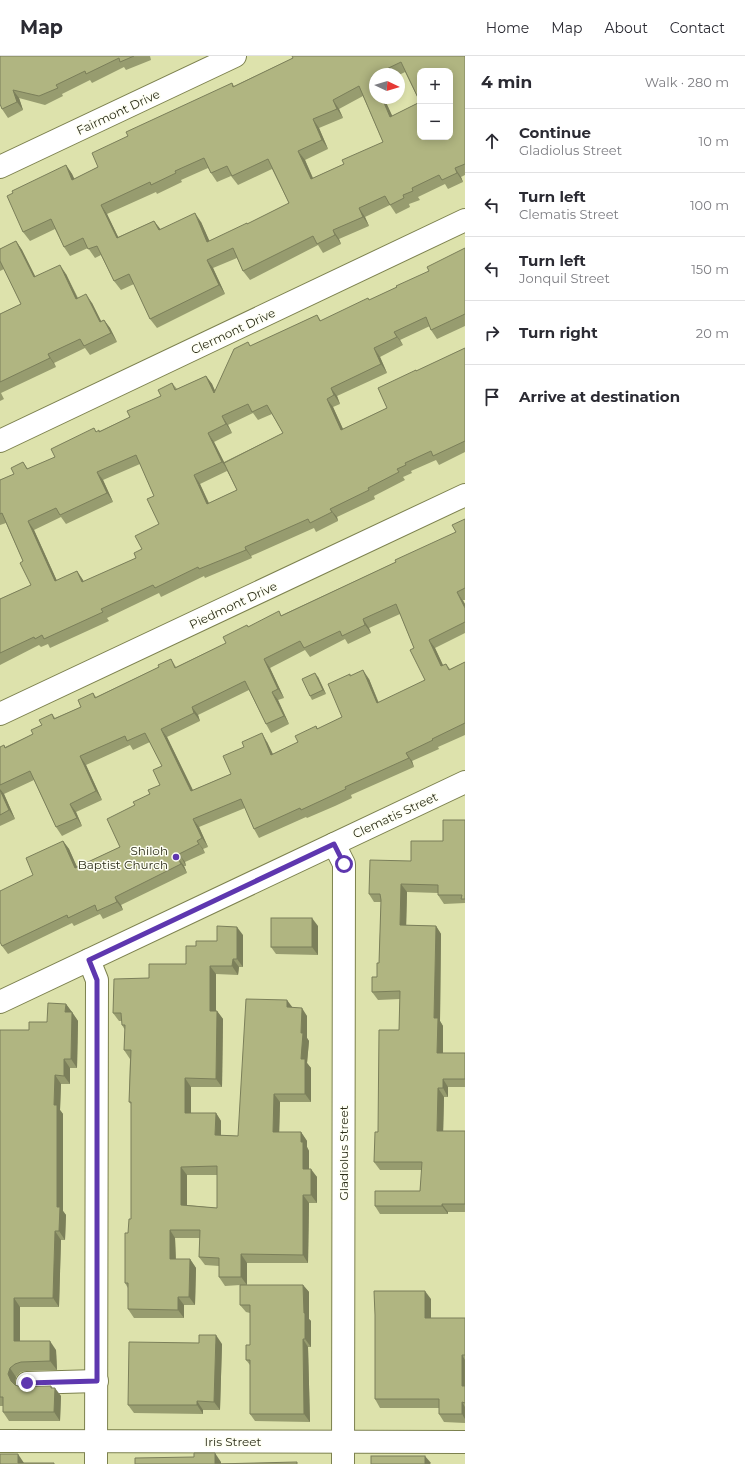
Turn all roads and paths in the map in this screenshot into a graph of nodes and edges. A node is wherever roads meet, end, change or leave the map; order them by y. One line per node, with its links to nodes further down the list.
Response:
1 (231, 57): 2 (street, Fairmont Drive)
2 (1, 164)
3 (465, 220): 4 (street, Clermont Drive)
4 (0, 441)
5 (465, 495): 6 (street, Piedmont Drive)
6 (0, 714)
7 (465, 782): 8 (street, Clematis Street)
8 (334, 844): 9 (street, Clematis Street); 15 (street, Gladiolus Street)
9 (89, 960): 10 (street, Clematis Street); 11 (street)
10 (0, 1002)
11 (97, 1381): 12 (street); 14 (street)
12 (27, 1383)
13 (0, 1441): 14 (street, Iris Street)
14 (96, 1441): 15 (street, Iris Street); 17 (street)
15 (343, 1442): 16 (street, Iris Street); 18 (street, Gladiolus Street)
16 (465, 1442)
17 (96, 1464)
18 (343, 1464)

